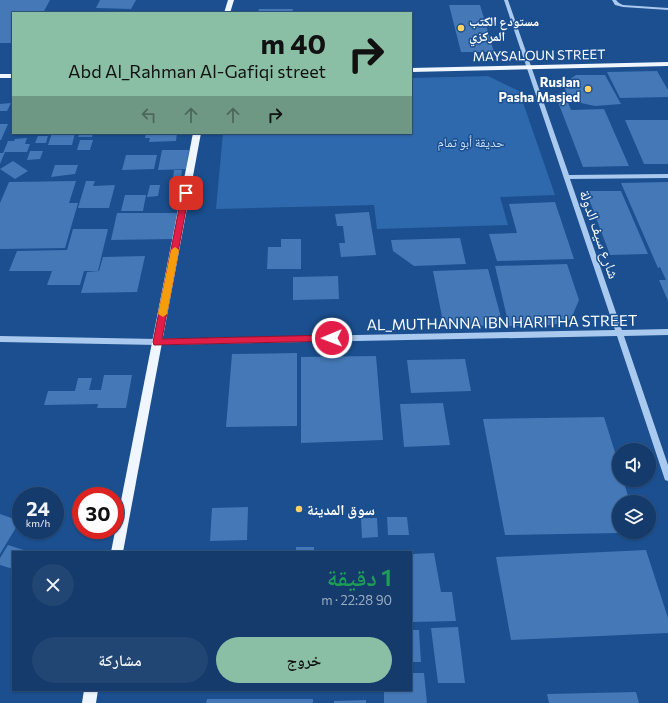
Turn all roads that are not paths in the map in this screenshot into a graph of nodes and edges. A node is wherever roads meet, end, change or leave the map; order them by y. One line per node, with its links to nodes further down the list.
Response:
1 (231, 0): 5 (main road)
2 (506, 0): 7 (street, شارع سيف الدولة)
3 (614, 0): 4 (street)
4 (668, 9)
5 (227, 12)
6 (668, 64): 7 (main road, MAYSALOUN STREET)
7 (528, 67): 8 (main road, MAYSALOUN STREET); 13 (street, شارع سيف الدولة)
8 (412, 70)
9 (0, 76): 10 (main road)
10 (12, 76)
11 (197, 134): 17 (main road)
12 (668, 176): 13 (street)
13 (567, 177): 14 (street, شارع سيف الدولة)
14 (619, 332): 15 (street, AL_MUTHANNA IBN HARITHA STREET); 17 (street, AL_MUTHANNA IBN HARITHA STREET); 18 (street, شارع سيف الدولة)
15 (668, 332)
16 (0, 339): 17 (street, AL_MUTHANNA IBN HARITHA STREET)
17 (157, 342): 19 (main road)
18 (668, 477)
19 (117, 551)
20 (91, 691): 21 (main road)
21 (89, 703)

